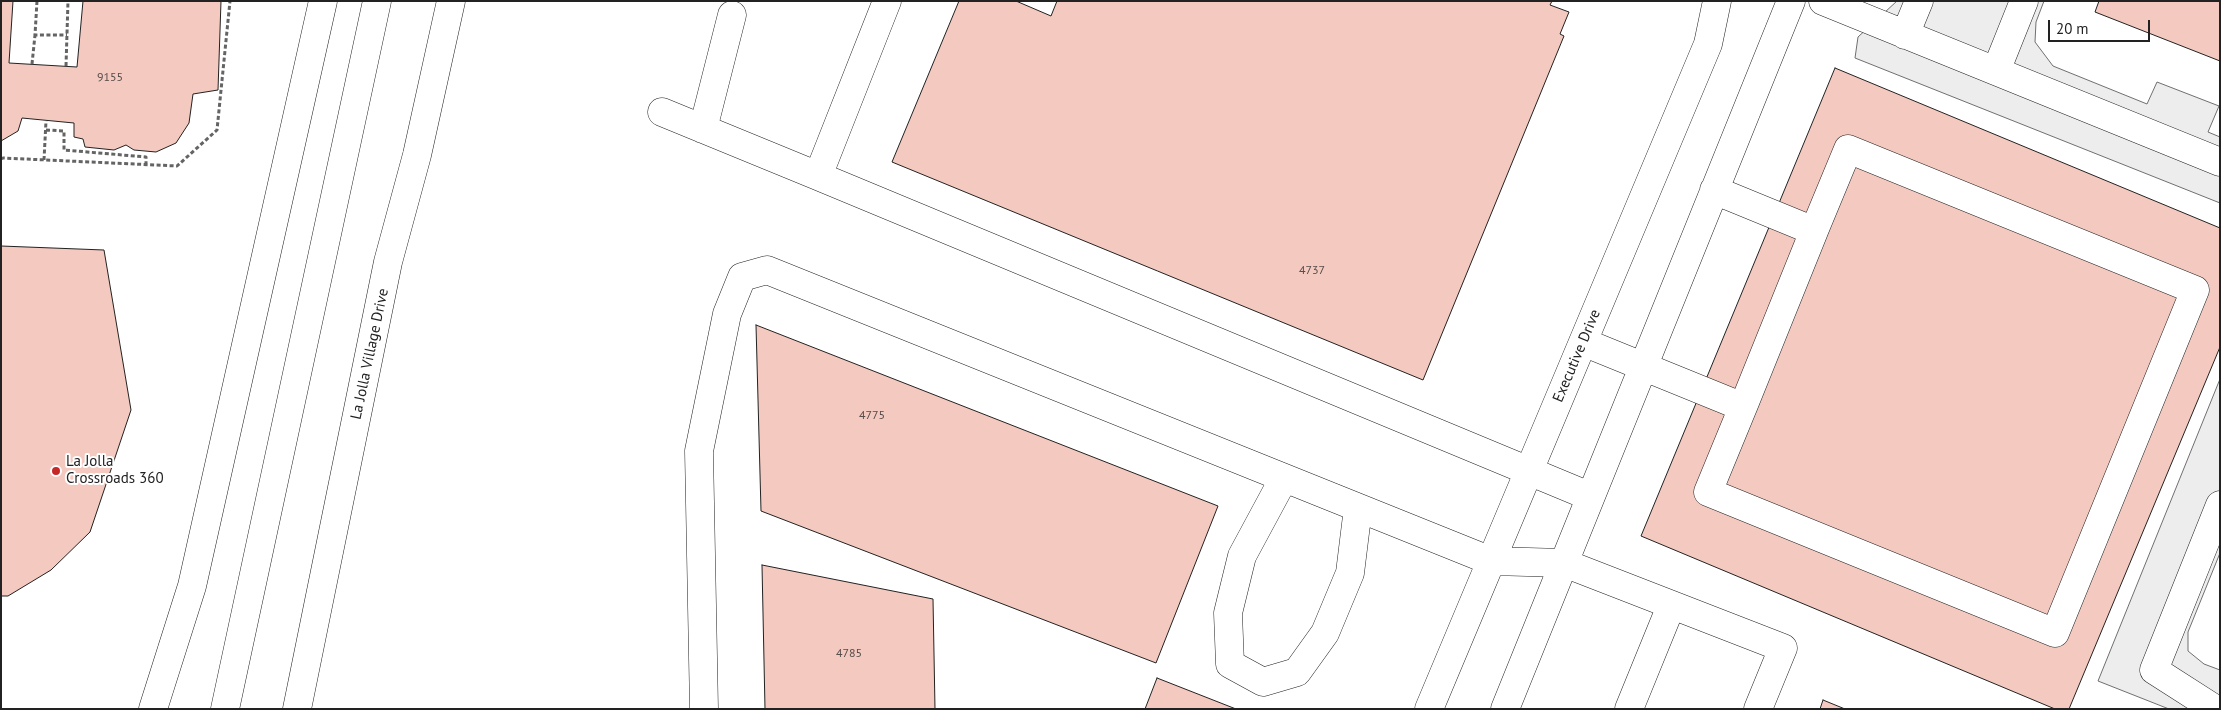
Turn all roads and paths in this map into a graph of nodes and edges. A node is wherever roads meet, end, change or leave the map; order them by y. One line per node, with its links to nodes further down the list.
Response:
1 (37, 1): 14 (path)
2 (68, 1): 15 (path)
3 (230, 1): 27 (path)
4 (324, 1): 42 (main road)
5 (377, 1): 43 (main road)
6 (451, 1): 44 (main road, La Jolla Village Drive)
7 (887, 1): 28 (main road)
8 (1717, 1): 31 (main road, Executive Drive)
9 (1791, 1): 29 (main road)
10 (1823, 1): 16 (main road)
11 (1919, 1): 16 (main road)
12 (2024, 1): 19 (main road)
13 (732, 15): 22 (main road)
14 (34, 35): 15 (path); 17 (path)
15 (67, 35): 18 (path)
16 (1905, 35): 19 (main road)
17 (32, 64)
18 (66, 66)
19 (1996, 71): 26 (main road)
20 (662, 112): 22 (main road)
21 (46, 121): 23 (path)
22 (703, 129): 28 (main road)
23 (46, 130): 25 (path); 27 (path)
24 (1, 159): 25 (path)
25 (44, 160): 27 (path)
26 (2220, 162)
27 (146, 165)
28 (818, 176): 34 (main road)
29 (1714, 190): 30 (main road); 32 (main road)
30 (1814, 232): 33 (main road); 33 (main road)
31 (1583, 342): 32 (main road); 34 (main road, Executive Drive)
32 (1642, 366): 33 (main road); 36 (main road)
33 (1743, 408)
34 (1528, 472): 36 (main road); 39 (main road, Executive Drive)
35 (1284, 478): 38 (main road); 38 (main road); 45 (main road)
36 (1590, 496): 40 (main road)
37 (2220, 505): 50 (main road)
38 (1358, 508): 39 (main road)
39 (1491, 561): 40 (main road); 46 (main road, Executive Drive)
40 (1564, 563): 41 (main road); 47 (main road)
41 (1671, 606): 48 (main road); 49 (main road)
42 (154, 709)
43 (225, 709)
44 (297, 709)
45 (704, 709)
46 (1429, 709)
47 (1505, 709)
48 (1630, 709)
49 (1758, 709)
50 (2215, 709)

